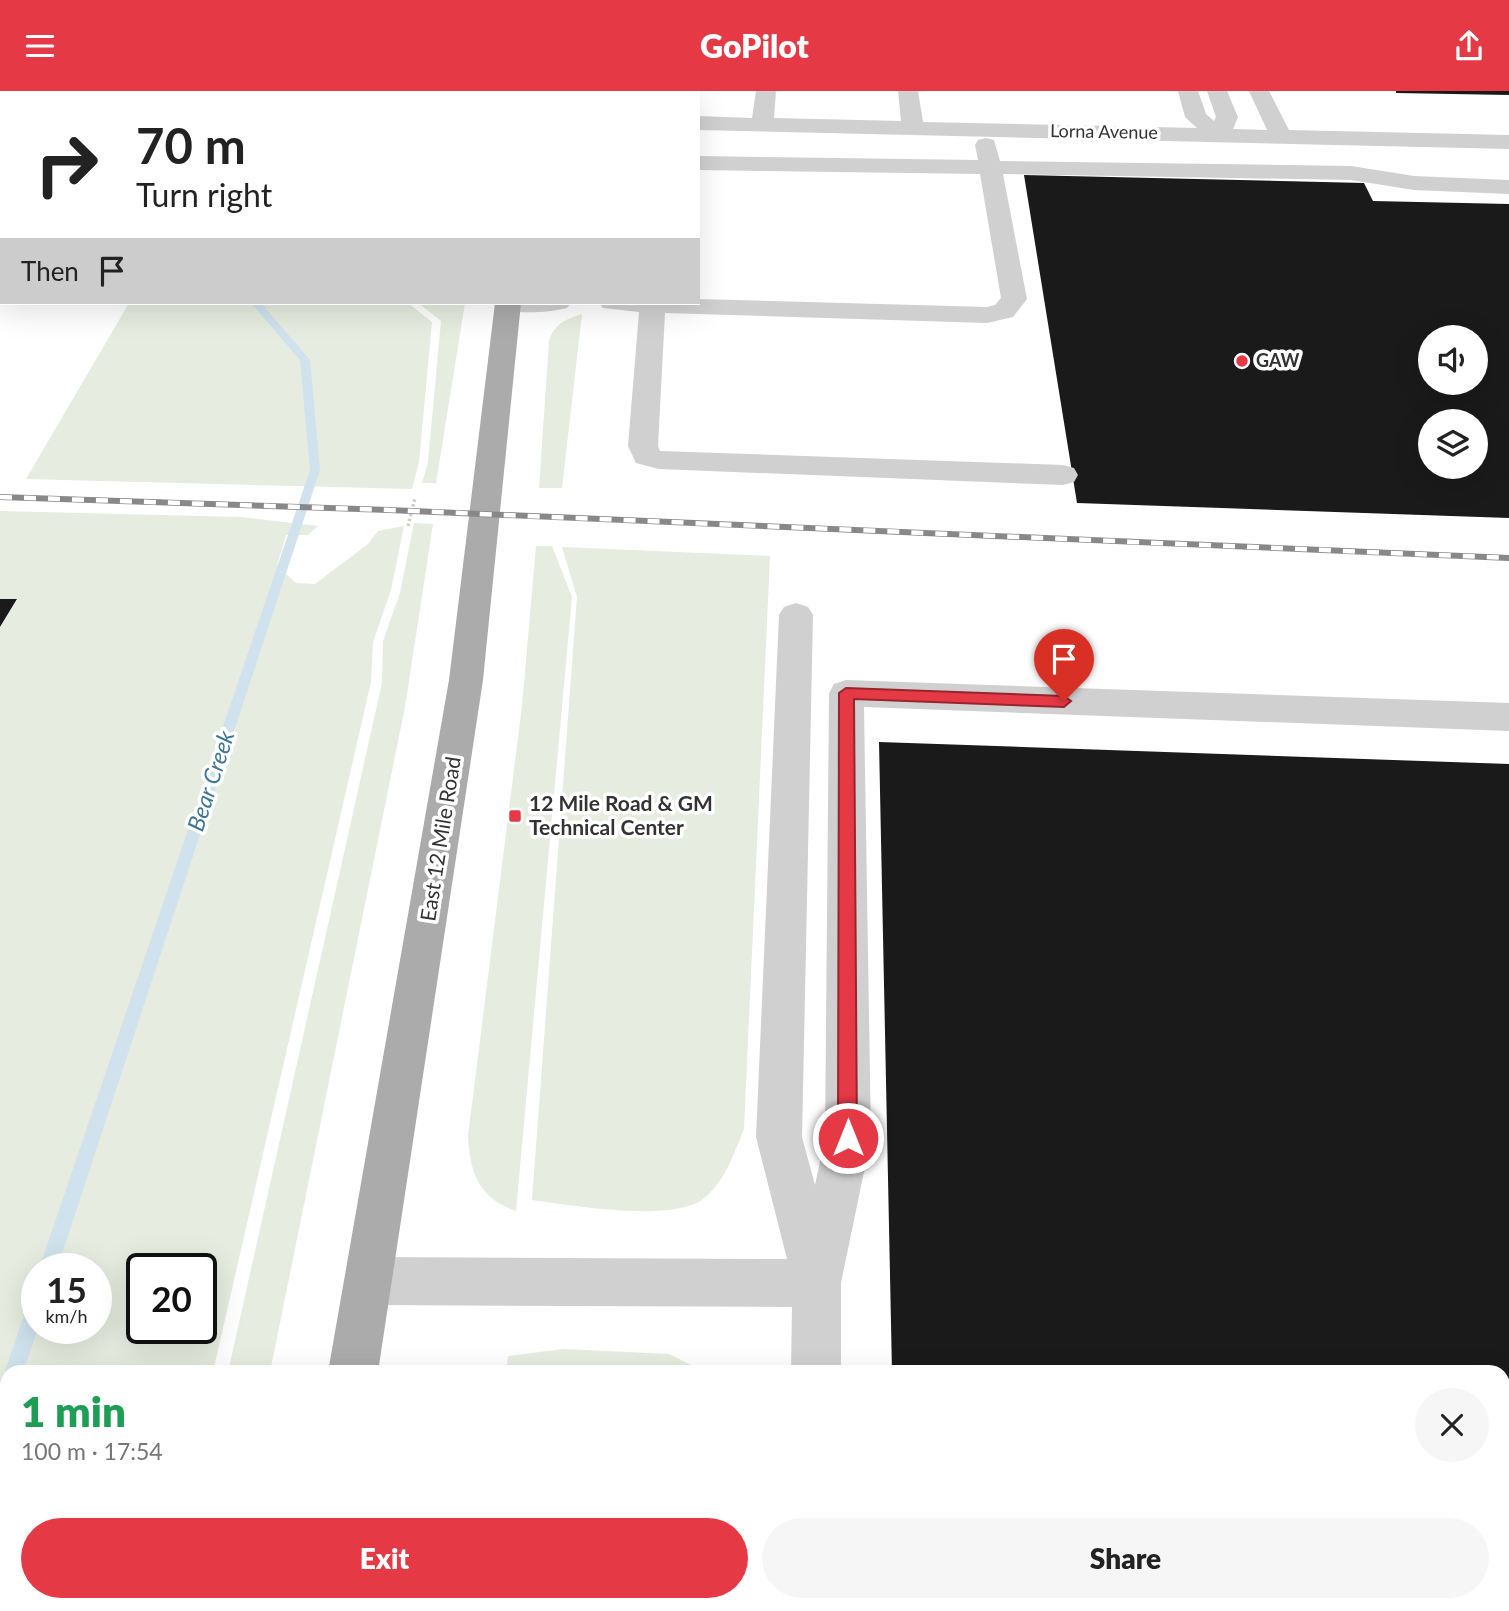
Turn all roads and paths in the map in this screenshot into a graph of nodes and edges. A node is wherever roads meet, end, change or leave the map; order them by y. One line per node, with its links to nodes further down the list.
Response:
1 (766, 91): 7 (street)
2 (908, 91): 8 (street)
3 (1188, 91): 10 (street)
4 (1217, 91): 10 (street)
5 (1259, 91): 11 (street)
6 (700, 123): 7 (street, Lorna Avenue)
7 (762, 125): 8 (street, Lorna Avenue)
8 (913, 128): 9 (street, Lorna Avenue)
9 (983, 129): 10 (street, Lorna Avenue); 14 (street)
10 (1219, 135): 11 (street, Lorna Avenue)
11 (1281, 137): 12 (street, Lorna Avenue)
12 (1509, 142)
13 (700, 163): 14 (street)
14 (992, 168): 15 (street); 18 (street)
15 (1509, 187)
16 (508, 305): 24 (main road, East 12 Mile Road)
17 (653, 305): 19 (street)
18 (679, 305)
19 (1063, 475)
20 (415, 498): 21 (path)
21 (408, 526)
22 (796, 615): 25 (street)
23 (1509, 717): 25 (street)
24 (370, 1280): 25 (street); 26 (main road, East 12 Mile Road)
25 (817, 1283): 27 (street)
26 (355, 1365)
27 (816, 1365)

